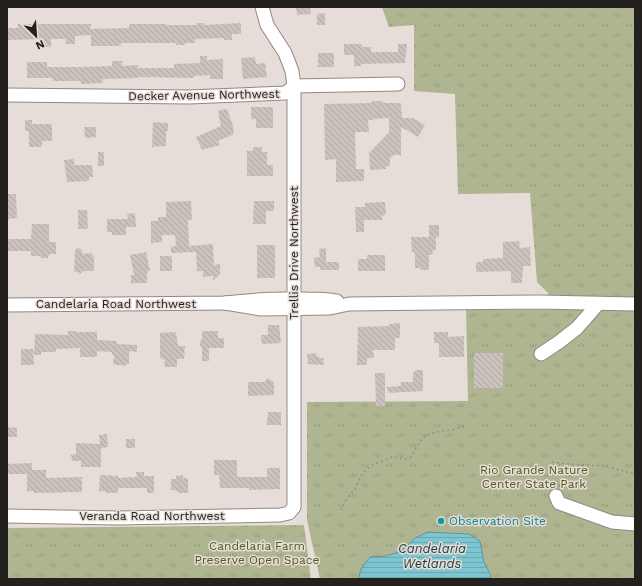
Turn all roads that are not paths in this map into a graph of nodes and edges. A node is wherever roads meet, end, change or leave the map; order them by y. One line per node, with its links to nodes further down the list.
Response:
1 (262, 7): 3 (street, Trellis Drive Northwest)
2 (398, 84): 3 (street, Decker Avenue Northwest)
3 (294, 86): 4 (street, Decker Avenue Northwest); 6 (street, Trellis Drive Northwest)
4 (7, 95)
5 (7, 304): 6 (street, Candelaria Road Northwest)
6 (294, 304): 7 (street, Candelaria Road Northwest); 11 (street, Trellis Drive Northwest)
7 (598, 304): 8 (street, Candelaria Road Northwest); 9 (street)
8 (635, 304)
9 (541, 354)
10 (556, 496): 13 (street)
11 (294, 507): 12 (street, Veranda Road Northwest)
12 (7, 516)
13 (635, 524)

